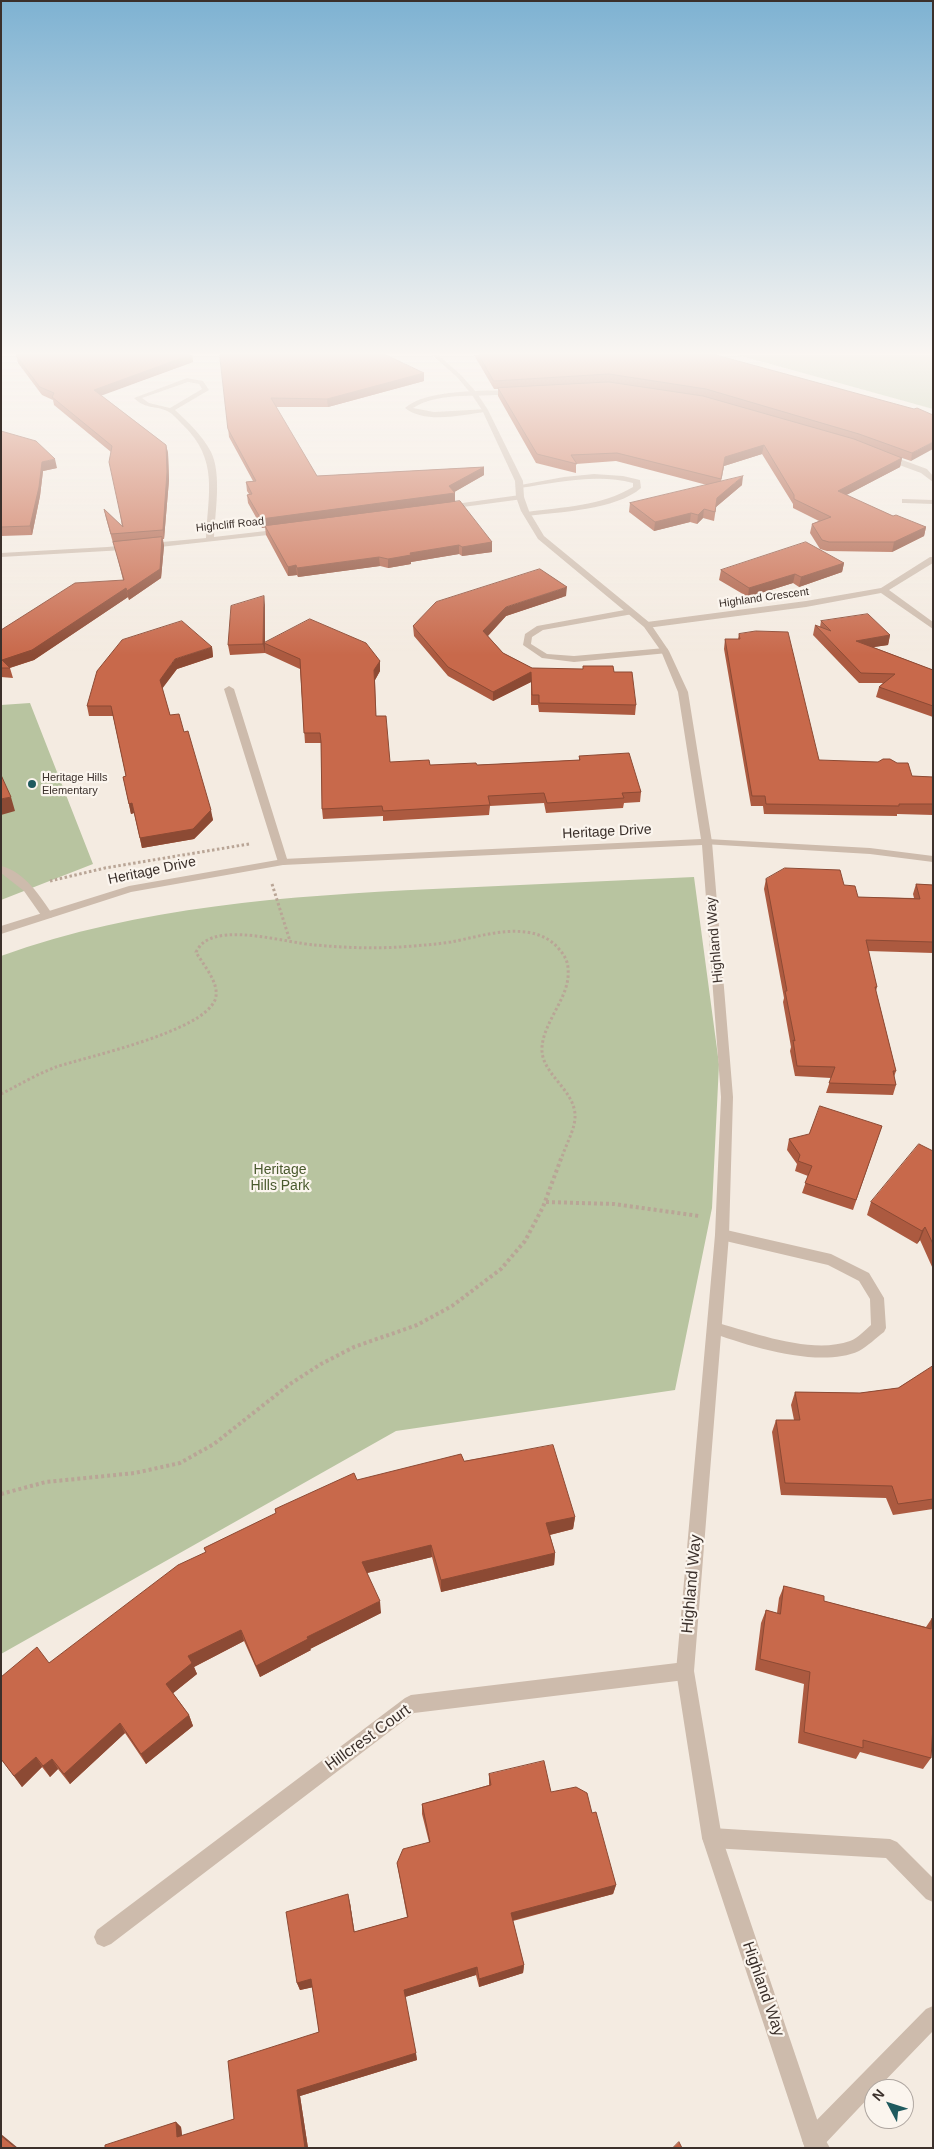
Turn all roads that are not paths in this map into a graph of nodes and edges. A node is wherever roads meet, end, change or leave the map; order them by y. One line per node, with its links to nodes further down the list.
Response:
1 (209, 455): 12 (street)
2 (505, 455): 5 (street, Highland Way)
3 (881, 455): 4 (street)
4 (933, 480)
5 (519, 486): 6 (street, Highland Way); 10 (street)
6 (520, 497): 9 (street); 10 (street, Highland Way)
7 (905, 501): 8 (street)
8 (933, 502)
9 (442, 508)
10 (527, 514): 16 (street, Highland Way)
11 (294, 529): 12 (street, Highcliff Road)
12 (210, 539): 13 (street, Highcliff Road)
13 (1, 556)
14 (933, 559): 15 (street, Highland Crescent)
15 (883, 590): 17 (street, Highland Crescent); 18 (street)
16 (630, 612): 17 (street, Highland Way); 19 (street)
17 (647, 625): 19 (street, Highland Way)
18 (933, 626)
19 (665, 651): 21 (street, Highland Way)
20 (229, 689): 23 (street)
21 (706, 842): 22 (street, Heritage Drive); 23 (street, Heritage Drive); 27 (street, Highland Way)
22 (933, 859)
23 (283, 862): 25 (street, Heritage Drive)
24 (1, 869): 25 (street)
25 (47, 915): 26 (street, Heritage Drive)
26 (1, 930)
27 (722, 1235): 28 (street, Highland Way); 28 (street)
28 (714, 1328): 29 (street, Highland Way)
29 (685, 1671): 30 (street, Highland Way); 32 (street, Hillcrest Court)
30 (712, 1838): 31 (street); 34 (street, Highland Way)
31 (933, 1892)
32 (104, 1937)
33 (933, 2016): 34 (street, Highland Way)
34 (816, 2144)

